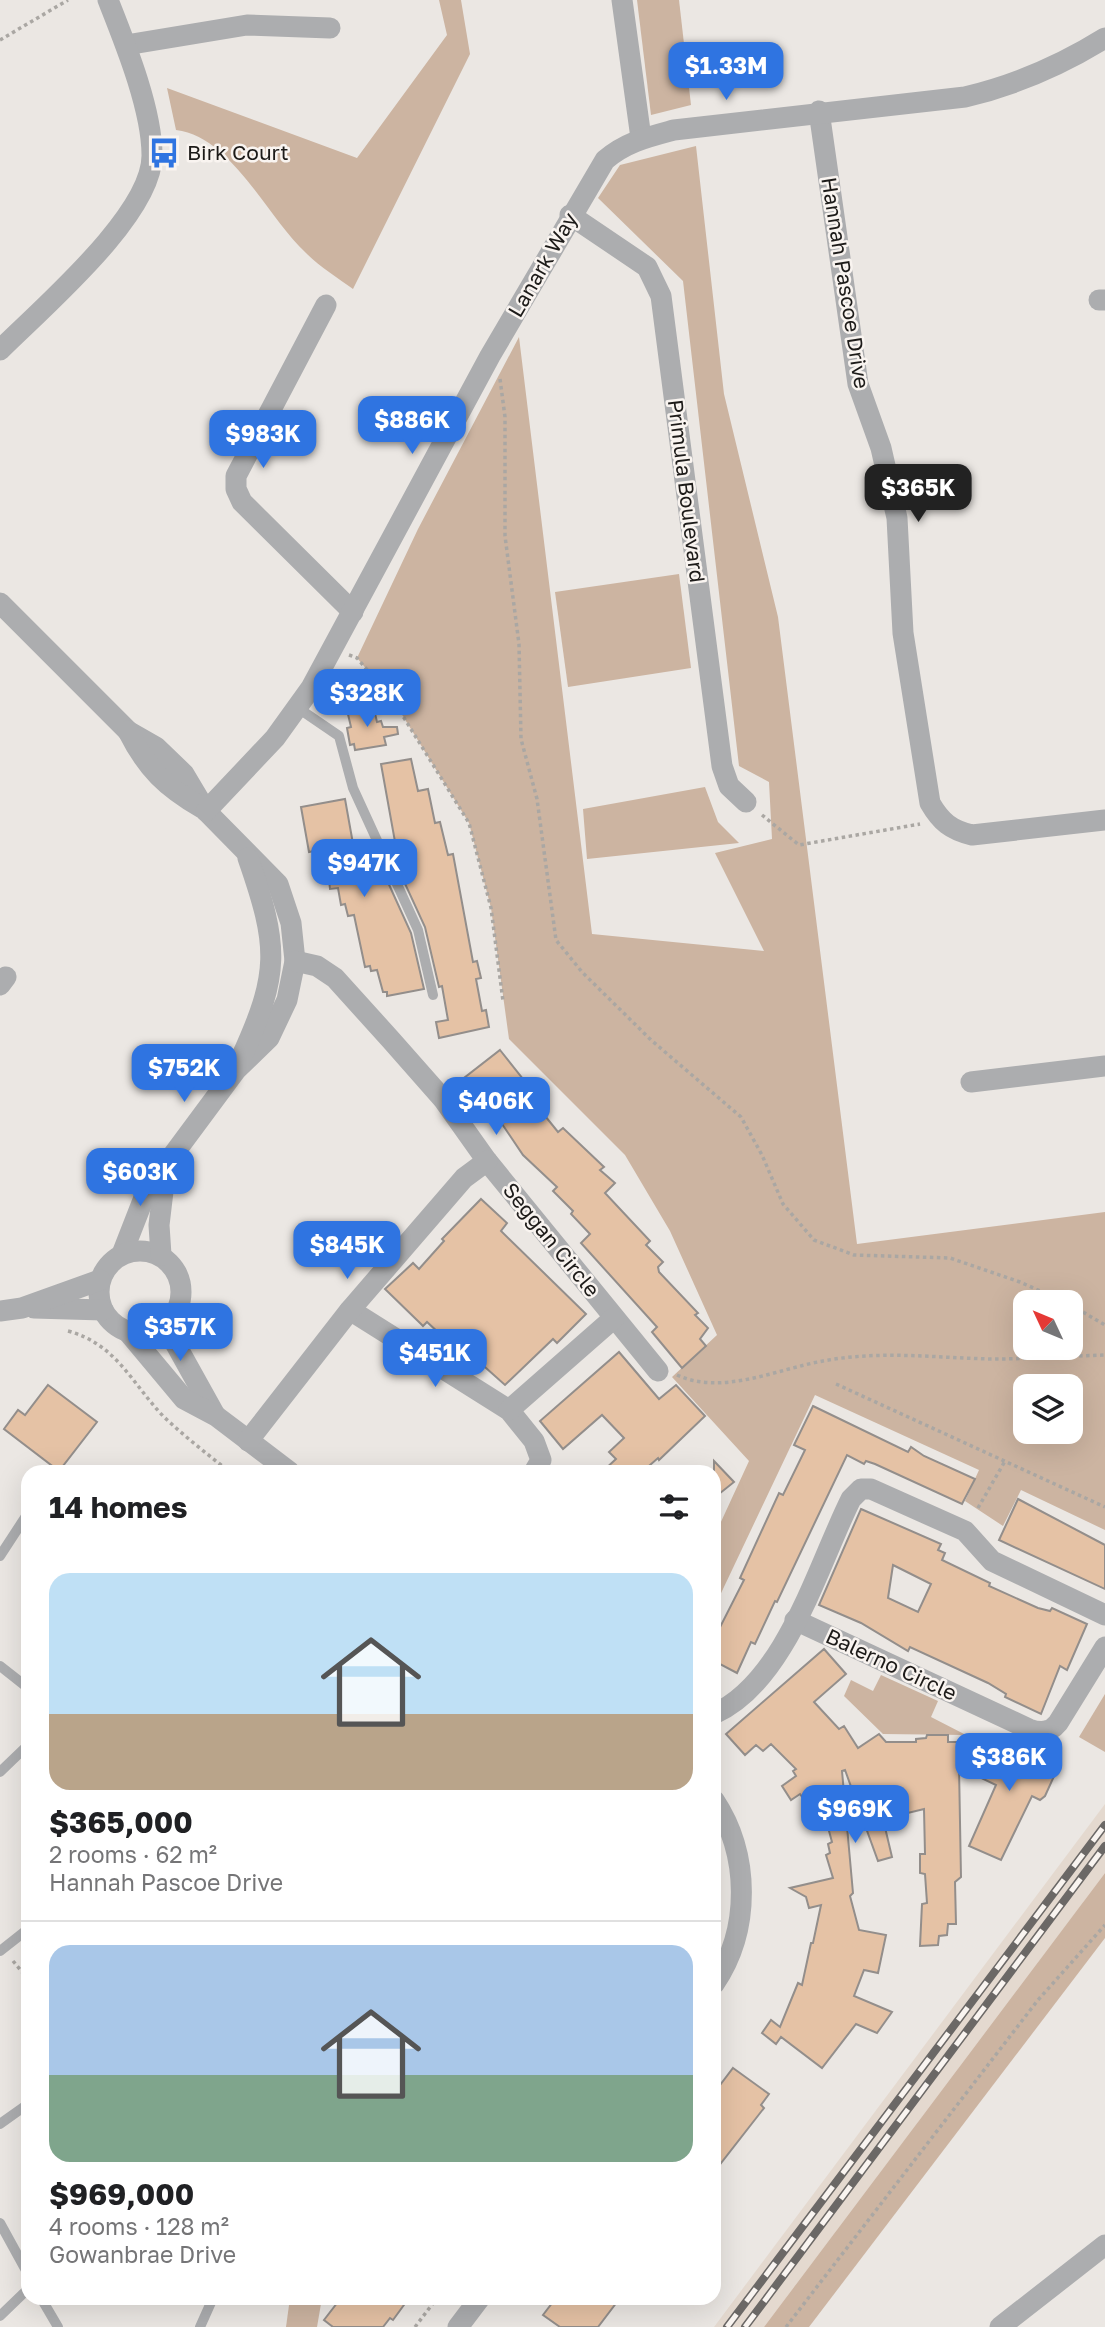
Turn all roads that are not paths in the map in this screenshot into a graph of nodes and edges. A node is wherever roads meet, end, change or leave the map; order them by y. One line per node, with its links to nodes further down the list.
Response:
1 (108, 0): 5 (street)
2 (622, 0): 7 (street)
3 (330, 28): 5 (street)
4 (1105, 38): 6 (street, Lanark Way)
5 (126, 45): 10 (street)
6 (819, 111): 7 (street, Lanark Way); 16 (street, Hannah Pascoe Drive)
7 (641, 138): 8 (street, Lanark Way)
8 (570, 215): 12 (street, Lanark Way); 14 (street, Primula Boulevard)
9 (326, 305): 12 (street)
10 (0, 350)
11 (0, 603): 15 (street)
12 (353, 612): 13 (street, Lanark Way)
13 (298, 708): 15 (street, Lanark Way); 19 (lane)
14 (746, 802)
15 (206, 811): 17 (street)
16 (1105, 820)
17 (247, 854): 18 (street); 21 (street)
18 (295, 961): 21 (street); 23 (street, Seggan Circle)
19 (433, 995)
20 (1105, 1066): 22 (street)
21 (236, 1070): 24 (street)
22 (971, 1082)
23 (487, 1161): 30 (street); 32 (street, Seggan Circle)
24 (167, 1164): 25 (street); 26 (street)
25 (122, 1254): 26 (street); 27 (street)
26 (160, 1255): 33 (street)
27 (100, 1280): 28 (street); 29 (street)
28 (22, 1308): 29 (street); 31 (street)
29 (103, 1310): 34 (street)
30 (350, 1310): 36 (street); 38 (street)
31 (0, 1311)
32 (614, 1318): 35 (street, Seggan Circle); 36 (street, Seggan Circle)
33 (165, 1325): 34 (street); 37 (street)
34 (128, 1332): 37 (street)
35 (658, 1371)
36 (509, 1410): 40 (street)
37 (216, 1416): 38 (street)
38 (248, 1441): 39 (street)
39 (281, 1465)
40 (538, 1465)
41 (21, 1524): 42 (lane)
42 (0, 1556)
43 (1105, 1615): 44 (street)
44 (795, 1620): 45 (street, Balerno Circle); 48 (street)
45 (1105, 1647)
46 (0, 1666): 47 (lane)
47 (21, 1682)
48 (721, 1710)
49 (21, 1752): 50 (lane)
50 (0, 1772)
51 (721, 1814): 54 (street)
52 (21, 1934): 53 (lane)
53 (1, 1950)
54 (721, 1969)
55 (21, 2109): 56 (lane)
56 (0, 2124)
57 (0, 2223): 59 (lane)
58 (1105, 2245): 68 (street)
59 (21, 2261)
60 (21, 2296): 64 (lane)
61 (45, 2305): 65 (lane)
62 (210, 2305): 66 (lane)
63 (475, 2305): 67 (street)
64 (0, 2316)
65 (58, 2327)
66 (200, 2327)
67 (458, 2327)
68 (1000, 2327)

